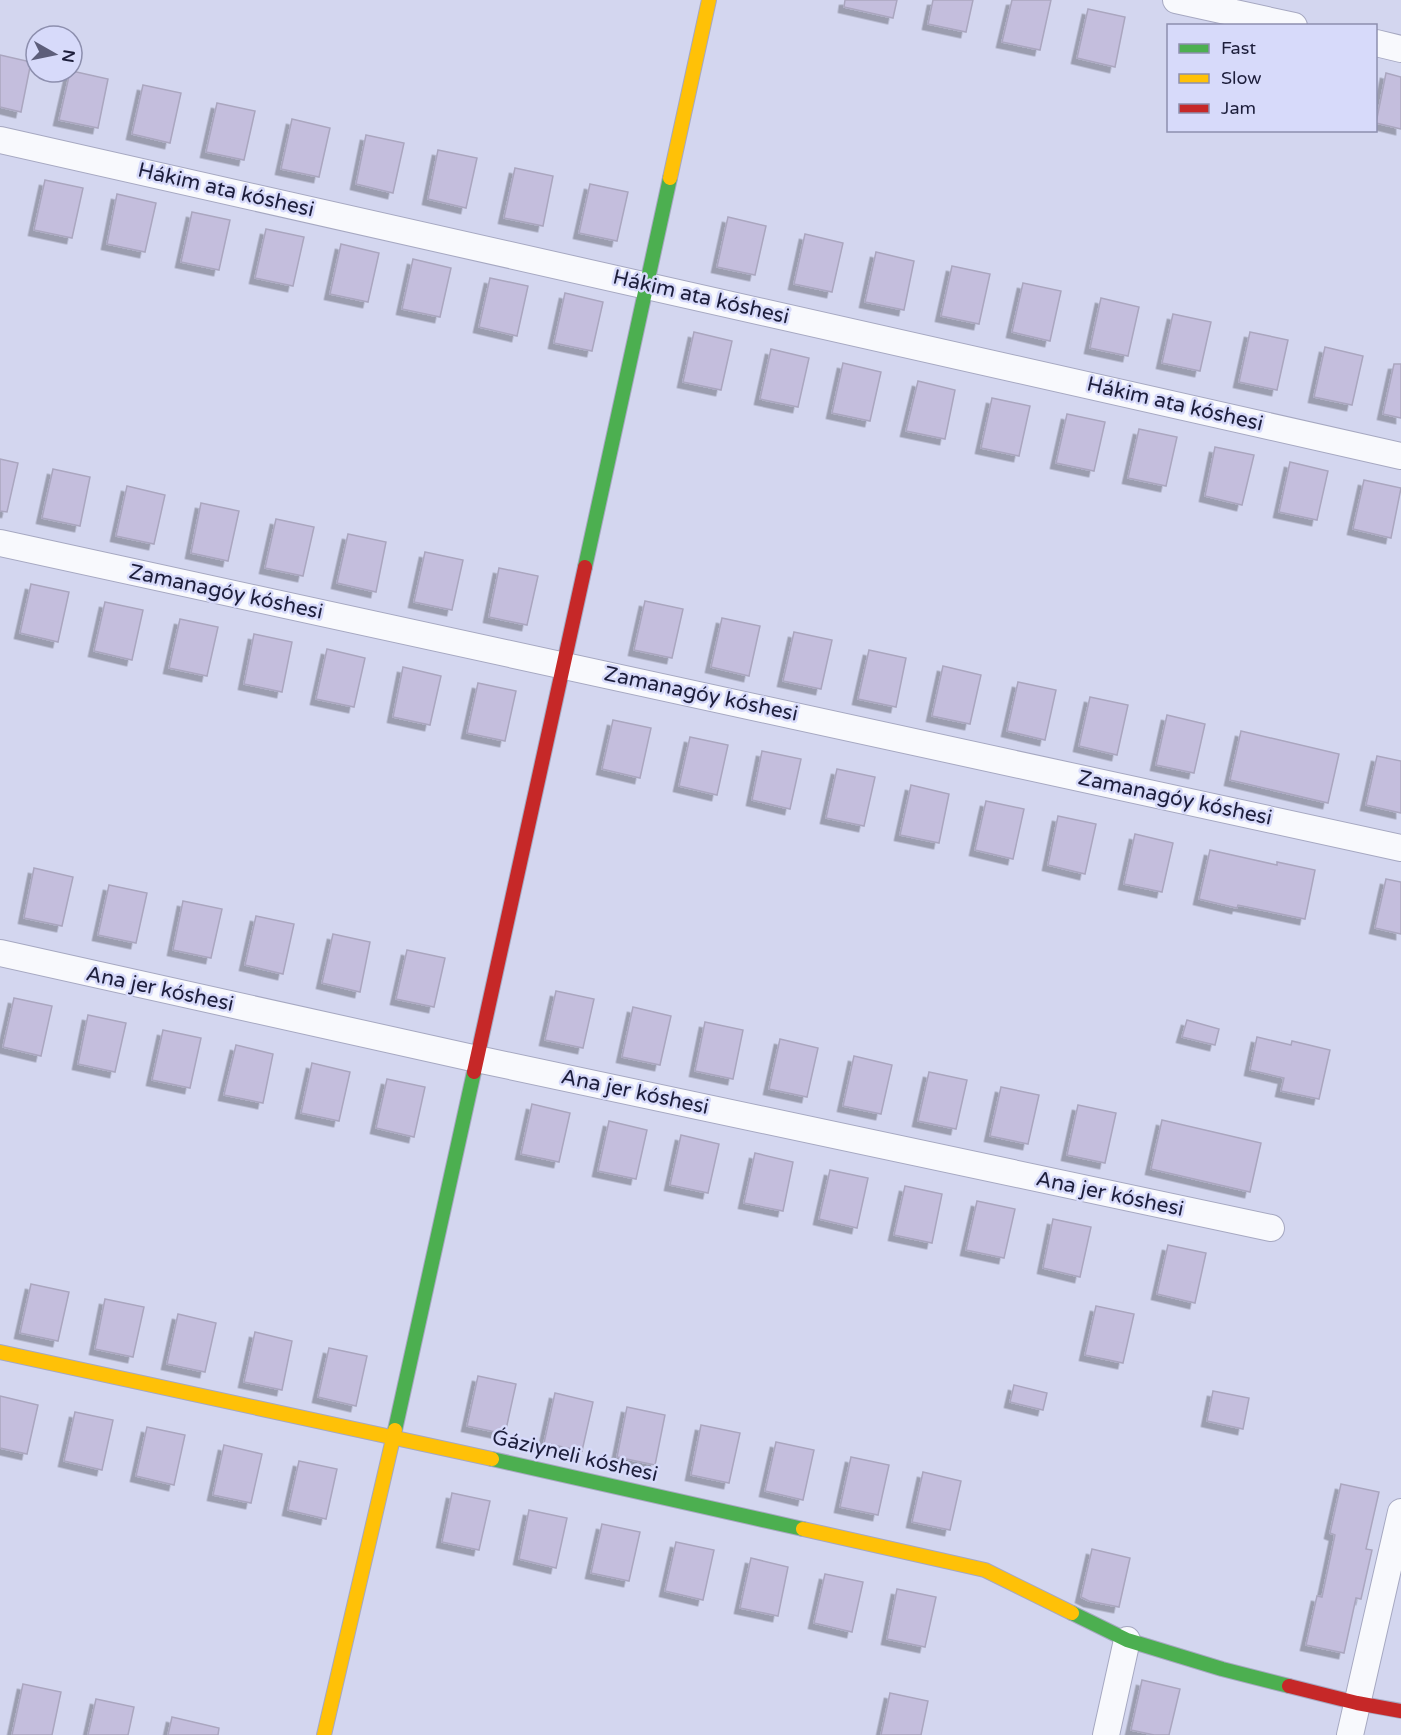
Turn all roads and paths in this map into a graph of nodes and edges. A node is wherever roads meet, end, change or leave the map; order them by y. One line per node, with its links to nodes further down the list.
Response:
1 (709, 0): 7 (street)
2 (1176, 0): 3 (street)
3 (1285, 24)
4 (1377, 43): 5 (street)
5 (1401, 49)
6 (0, 140): 7 (street, Hákim ata kóshesi)
7 (646, 285): 8 (street, Hákim ata kóshesi); 10 (street)
8 (1401, 456)
9 (0, 543): 10 (street, Zamanagóy kóshesi)
10 (563, 664): 11 (street, Zamanagóy kóshesi); 13 (street)
11 (1401, 848)
12 (0, 953): 13 (street, Ana jer kóshesi)
13 (477, 1059): 14 (street, Ana jer kóshesi); 16 (street)
14 (1271, 1228)
15 (0, 1352): 16 (street, Ǵáziyneli kóshesi)
16 (394, 1437): 18 (street, Ǵáziyneli kóshesi); 21 (street)
17 (1401, 1512): 19 (street)
18 (1127, 1640): 19 (street, Ǵáziyneli kóshesi); 22 (street)
19 (1358, 1703): 20 (street, Ǵáziyneli kóshesi); 23 (street)
20 (1401, 1711)
21 (324, 1735)
22 (1106, 1735)
23 (1350, 1735)

